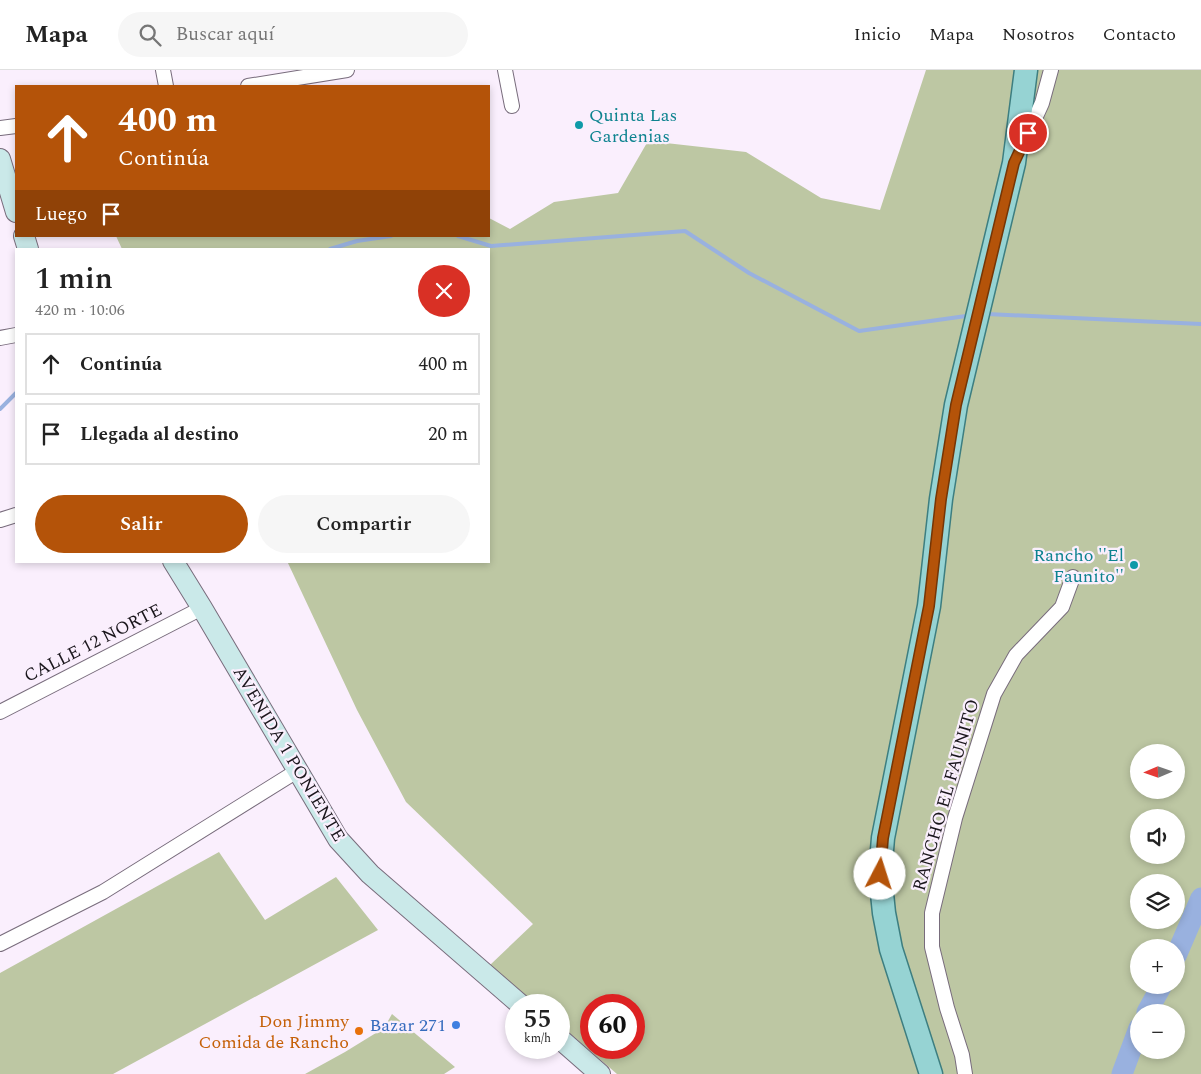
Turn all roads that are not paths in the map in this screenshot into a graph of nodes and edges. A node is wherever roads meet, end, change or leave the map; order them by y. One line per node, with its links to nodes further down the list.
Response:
1 (163, 70): 7 (street)
2 (347, 70): 6 (street)
3 (505, 70): 9 (street)
4 (1026, 70): 13 (main road)
5 (1051, 70): 13 (street)
6 (329, 71): 8 (street)
7 (166, 85)
8 (253, 85)
9 (512, 106)
10 (15, 126): 11 (street)
11 (0, 128)
12 (0, 159): 14 (street)
13 (1014, 163): 28 (main road)
14 (15, 209)
15 (15, 335): 16 (street)
16 (0, 338)
17 (15, 515): 18 (street)
18 (0, 520)
19 (174, 563): 21 (street, AVENIDA 1 PONIENTE)
20 (1073, 577): 29 (street, RANCHO EL FAUNITO)
21 (202, 608): 22 (street, CALLE 12 NORTE); 23 (street, AVENIDA 1 PONIENTE)
22 (0, 712)
23 (297, 771): 24 (street); 25 (street, AVENIDA 1 PONIENTE)
24 (0, 944)
25 (508, 994)
26 (570, 1048): 27 (street)
27 (600, 1074)
28 (931, 1074)
29 (965, 1074)

